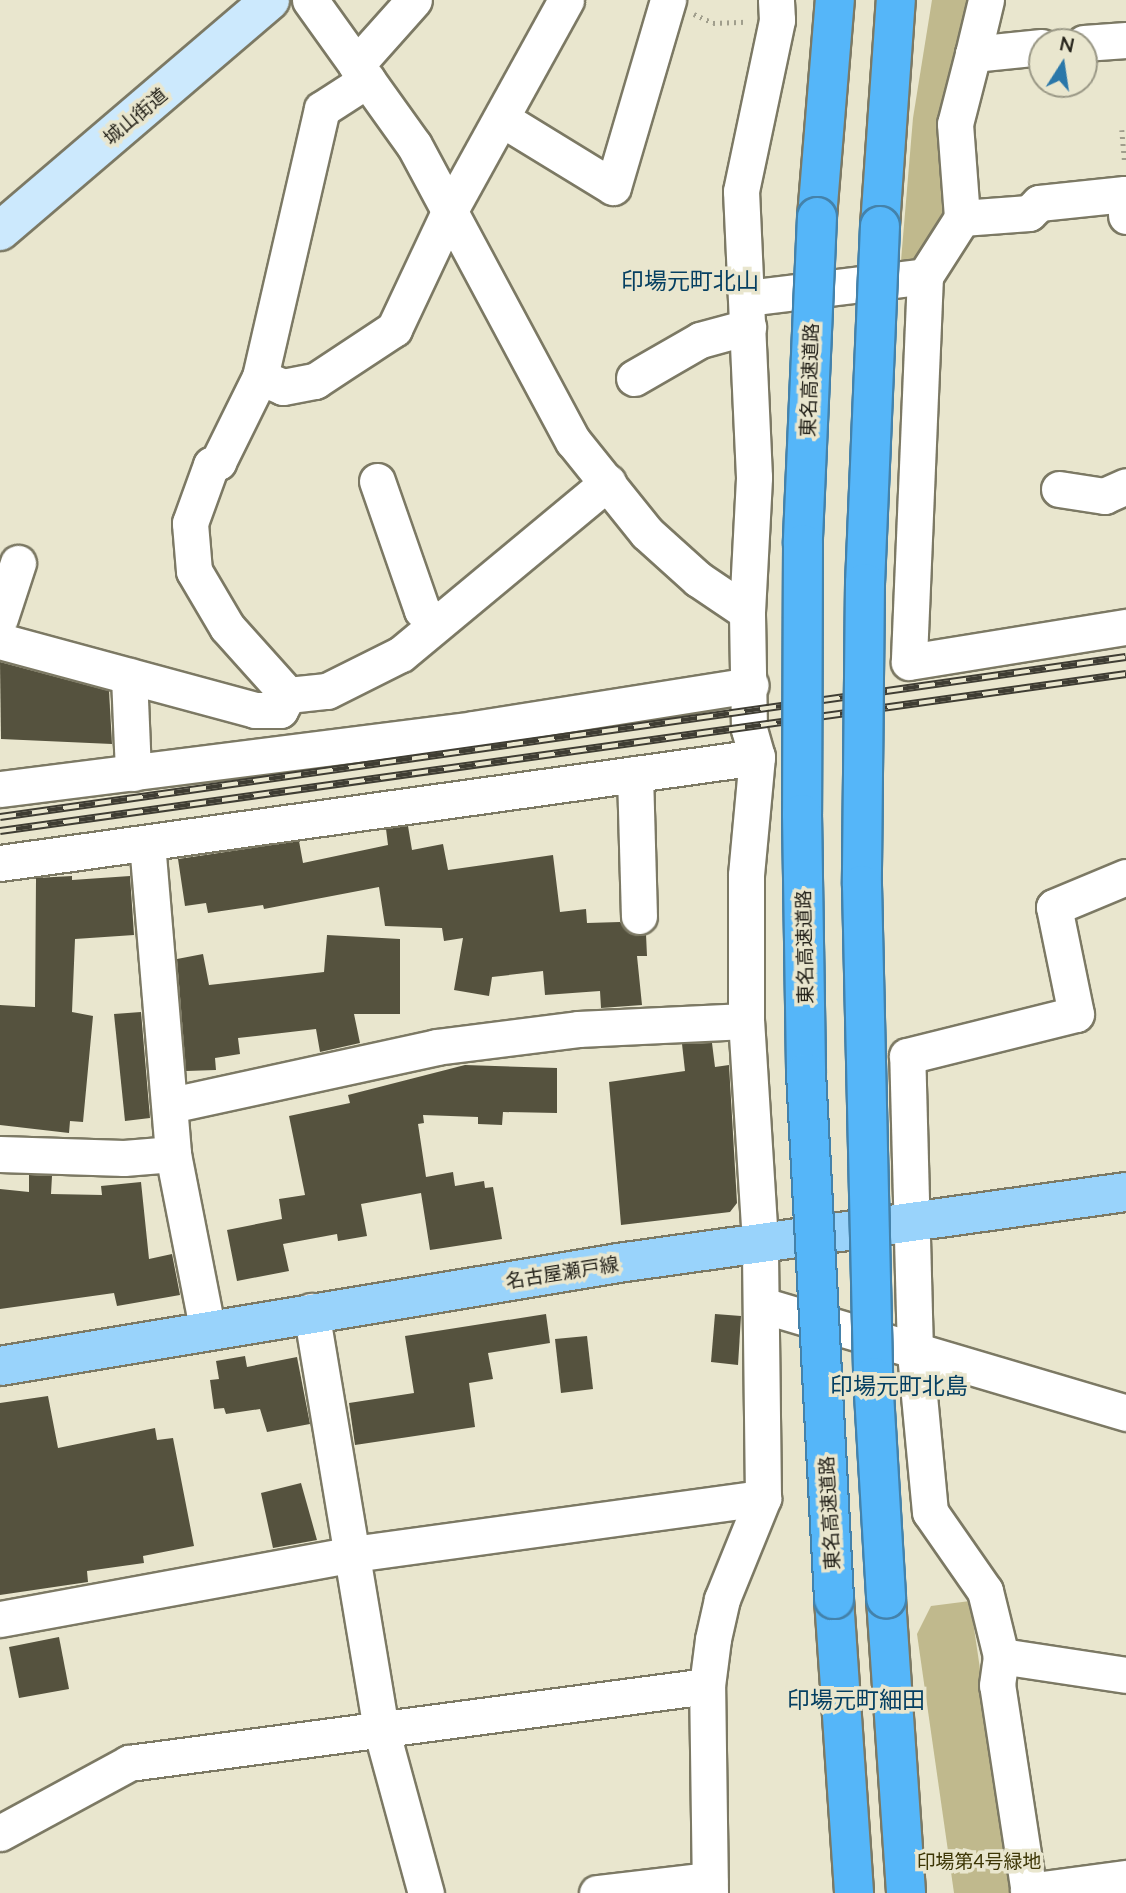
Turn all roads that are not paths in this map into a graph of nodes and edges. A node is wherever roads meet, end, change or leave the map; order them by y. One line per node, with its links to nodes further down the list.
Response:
1 (310, 0): 14 (street)
2 (414, 0): 14 (street)
3 (566, 0): 15 (street)
4 (668, 0): 15 (street)
5 (776, 0): 21 (street)
6 (835, 0): 71 (highway, 東名高速道路, bridge)
7 (896, 0): 72 (highway, bridge)
8 (986, 0): 13 (street)
9 (255, 5): 19 (street, 城山街道)
10 (1126, 40): 11 (street)
11 (1098, 42)
12 (1028, 48): 13 (street)
13 (973, 54): 18 (street)
14 (361, 72): 16 (street); 22 (street)
15 (502, 119): 16 (street)
16 (449, 212): 22 (street); 25 (street)
17 (1126, 216): 18 (street)
18 (962, 218): 20 (street)
19 (0, 231)
20 (925, 276): 21 (street); 32 (street)
21 (748, 313): 23 (street); 29 (street)
22 (260, 377): 36 (street)
23 (634, 378)
24 (377, 481): 31 (street)
25 (608, 482): 29 (street); 31 (street)
26 (1126, 486): 27 (street)
27 (1059, 489)
28 (18, 563): 30 (street)
29 (747, 612): 35 (street)
30 (0, 618)
31 (436, 624): 36 (street)
32 (1126, 627)
33 (0, 641): 34 (street)
34 (129, 677): 36 (street); 38 (street)
35 (751, 685): 37 (street); 38 (street)
36 (288, 695)
37 (757, 757): 39 (street); 45 (street)
38 (133, 773): 40 (street)
39 (635, 774): 41 (street); 44 (street)
40 (0, 789)
41 (147, 843): 42 (street); 46 (street)
42 (0, 863)
43 (1126, 877): 50 (street)
44 (639, 916)
45 (746, 1021): 46 (street); 51 (street)
46 (170, 1105): 48 (street)
47 (0, 1154): 48 (street)
48 (173, 1154): 54 (street)
49 (1126, 1192): 50 (main road, 名古屋瀬戸線)
50 (910, 1222): 51 (main road, 名古屋瀬戸線); 55 (street)
51 (760, 1242): 52 (street); 53 (main road, 名古屋瀬戸線)
52 (762, 1305): 55 (street); 58 (street)
53 (311, 1311): 54 (main road, 名古屋瀬戸線); 59 (street)
54 (207, 1328): 56 (main road, 名古屋瀬戸線)
55 (915, 1352): 57 (street); 61 (street)
56 (0, 1366)
57 (1126, 1413)
58 (763, 1498): 59 (street); 63 (street)
59 (353, 1554): 60 (street); 64 (street)
60 (0, 1619)
61 (1001, 1656): 62 (street); 68 (street)
62 (1126, 1675)
63 (707, 1685): 64 (street); 67 (street)
64 (381, 1729): 65 (street); 69 (street)
65 (0, 1833)
66 (1126, 1878): 68 (street)
67 (710, 1886): 70 (street)
68 (1029, 1892)
69 (426, 1893)
70 (597, 1893)
71 (854, 1893)
72 (906, 1893)

